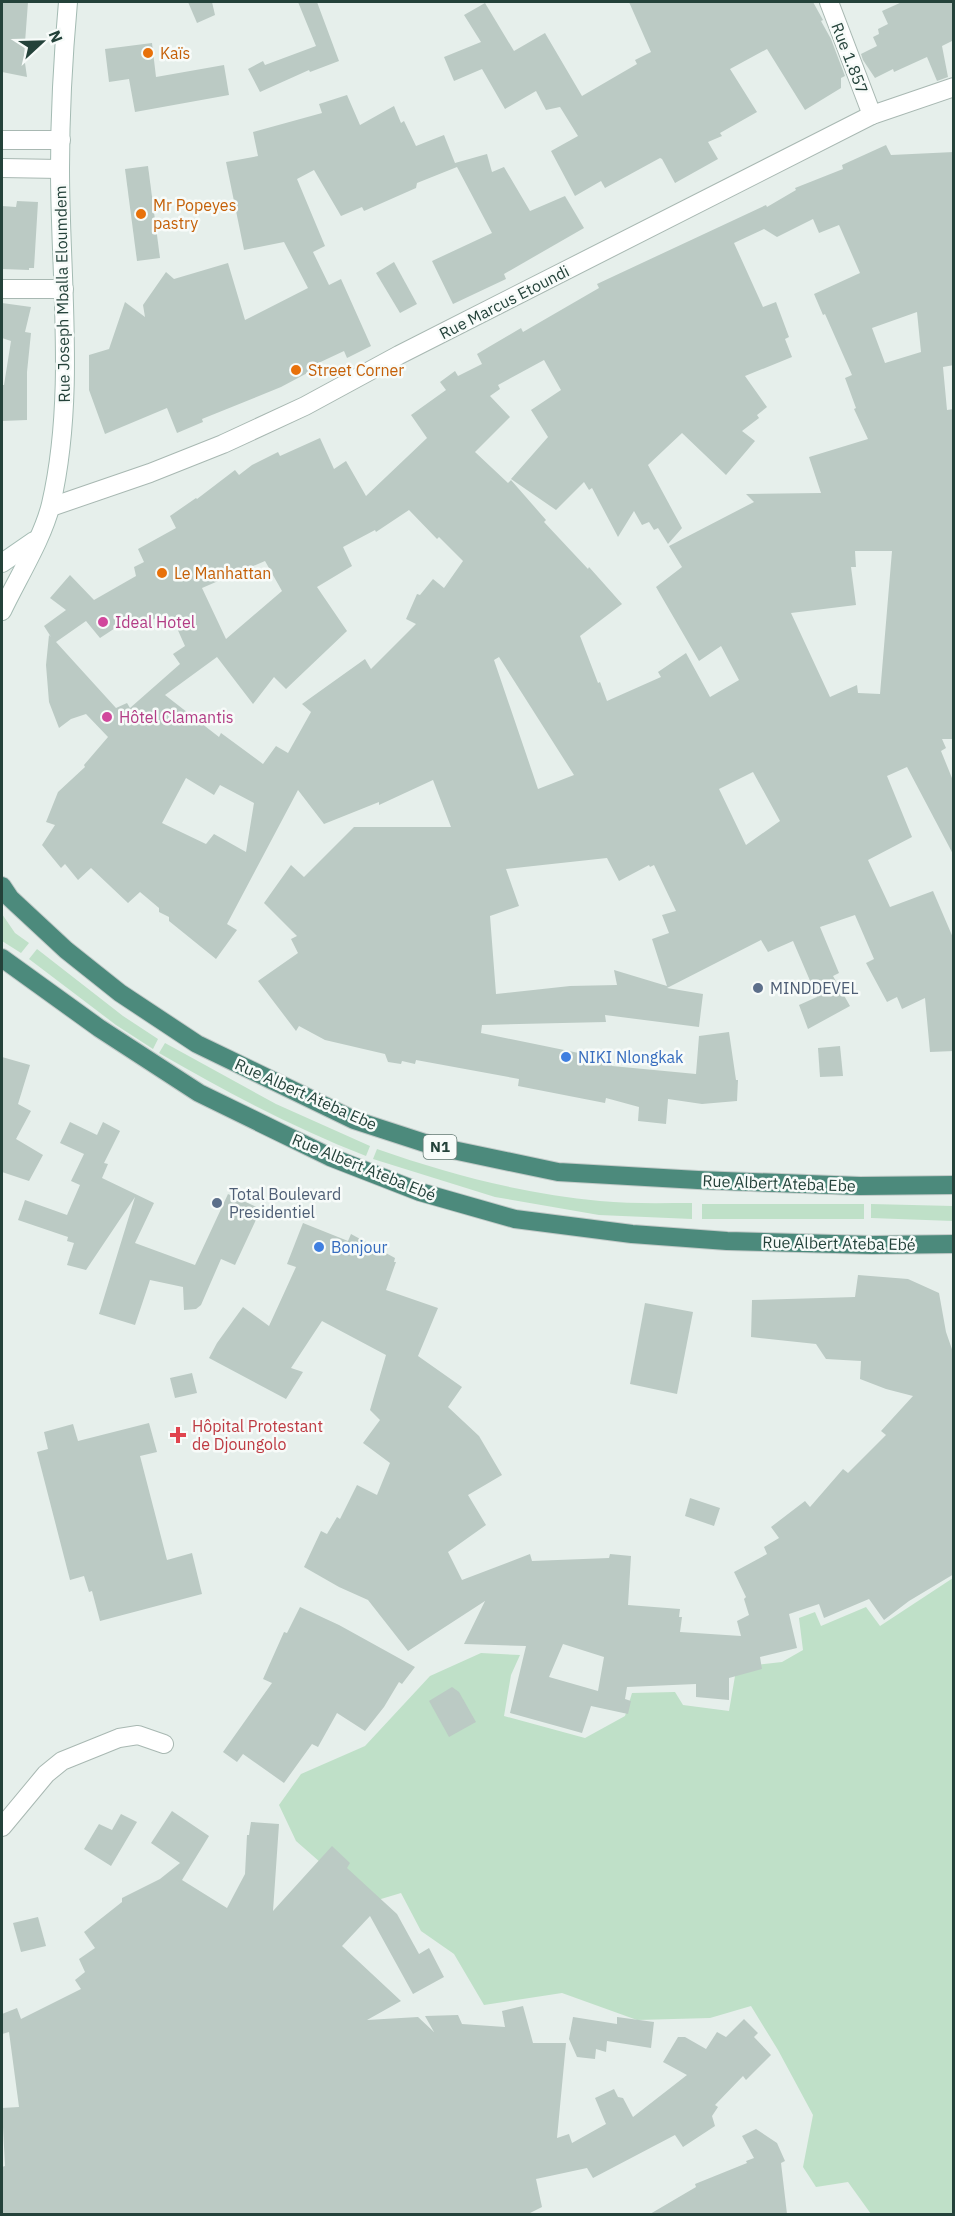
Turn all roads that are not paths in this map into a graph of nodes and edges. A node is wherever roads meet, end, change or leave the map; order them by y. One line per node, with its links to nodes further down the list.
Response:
1 (68, 2): 6 (street, Rue Joseph Mballa Eloumdem)
2 (829, 2): 4 (street, Rue 1.857)
3 (954, 87): 4 (street, Rue Marcus Etoundi)
4 (872, 114): 11 (street, Rue Marcus Etoundi)
5 (2, 140): 6 (street)
6 (61, 140): 8 (street, Rue Joseph Mballa Eloumdem)
7 (2, 168): 8 (street)
8 (60, 168): 10 (street, Rue Joseph Mballa Eloumdem)
9 (2, 289): 10 (street)
10 (64, 289): 11 (street, Rue Joseph Mballa Eloumdem)
11 (51, 507): 12 (street, Rue Joseph Mballa Eloumdem)
12 (38, 538): 13 (street); 14 (street, Rue Joseph Mballa Eloumdem)
13 (2, 563)
14 (2, 611)
15 (2, 886): 17 (highway, Rue Albert Ateba Ebe / N1)
16 (2, 958): 18 (highway, Rue Albert Ateba Ebé)
17 (954, 1185)
18 (954, 1244)
19 (164, 1744): 20 (street)
20 (2, 1827)

